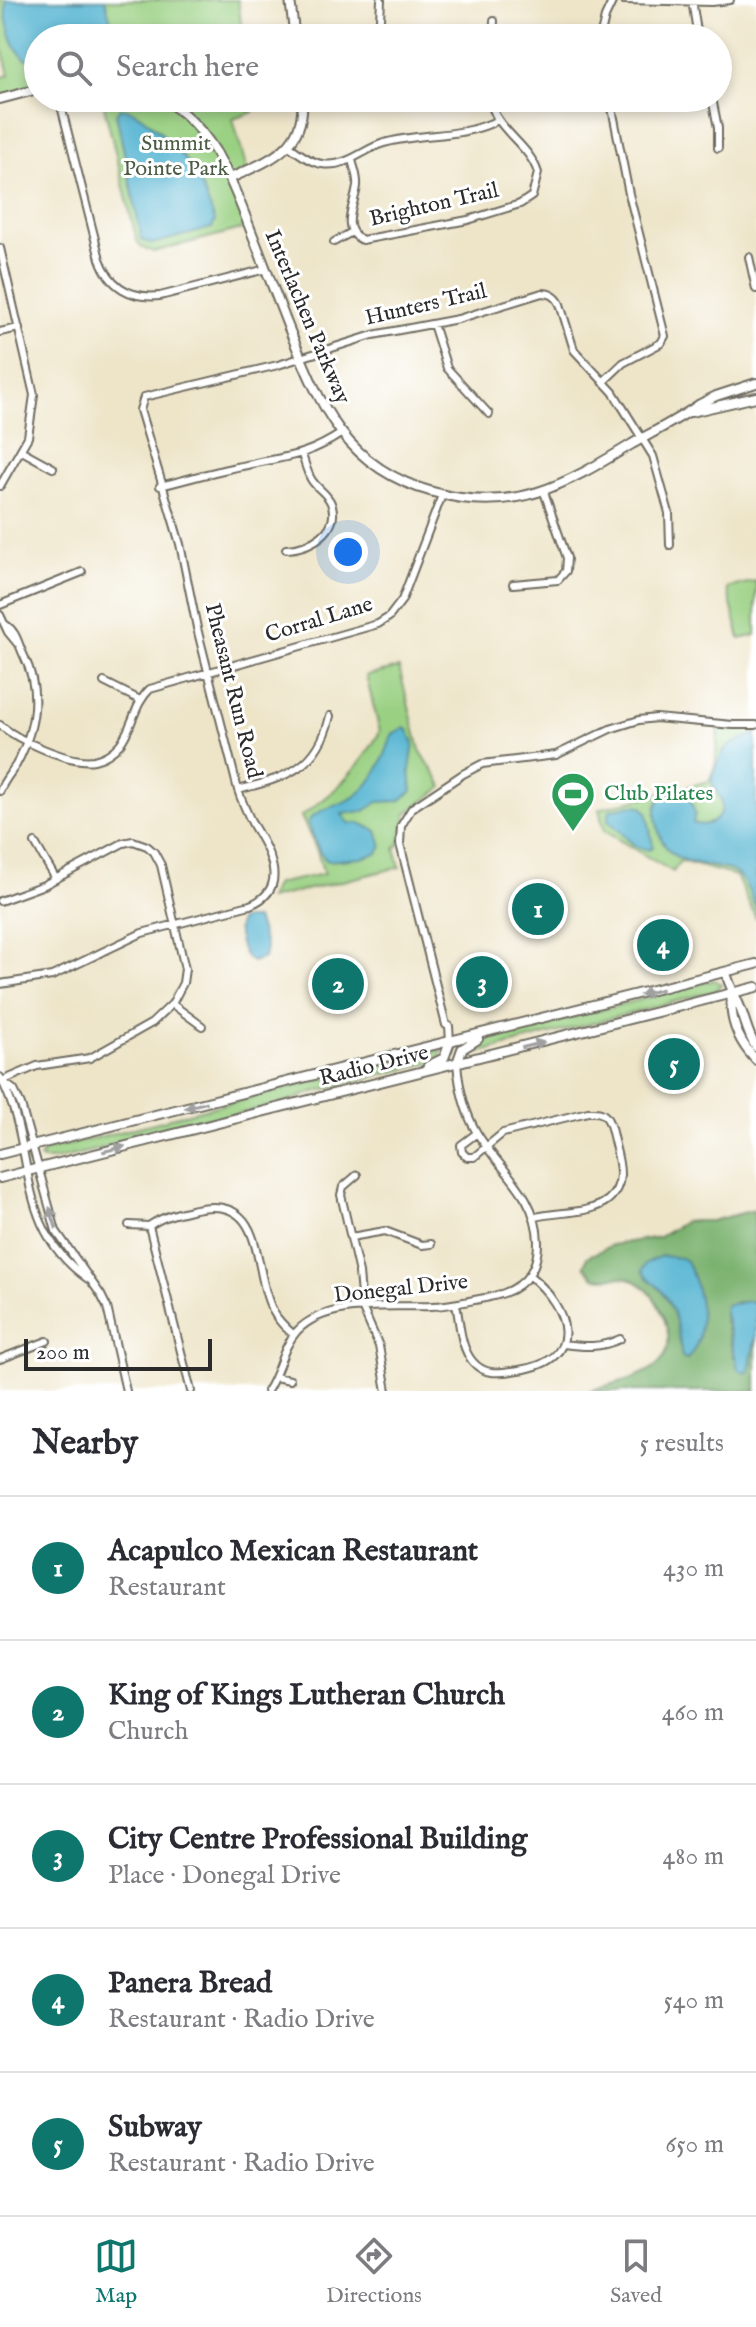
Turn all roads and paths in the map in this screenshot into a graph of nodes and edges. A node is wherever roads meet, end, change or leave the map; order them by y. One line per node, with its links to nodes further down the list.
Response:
1 (290, 0): 8 (main road)
2 (381, 0): 9 (street)
3 (613, 0): 11 (street)
4 (624, 0): 6 (street)
5 (730, 0): 6 (street)
6 (692, 1): 12 (street)
7 (494, 21): 10 (street)
8 (293, 24)
9 (380, 24)
10 (494, 24)
11 (603, 24)
12 (696, 24)
13 (24, 93): 14 (main road)
14 (0, 99)
15 (63, 112): 32 (street)
16 (182, 112): 25 (main road, Interlachen Parkway)
17 (301, 112): 22 (main road)
18 (495, 112): 21 (street, Brighton Trail)
19 (613, 112): 38 (street)
20 (715, 112): 23 (street)
21 (498, 120): 24 (street); 26 (street, Brighton Trail)
22 (289, 146): 24 (street); 25 (main road)
23 (718, 148)
24 (352, 160): 26 (street, Brighton Trail)
25 (231, 178): 30 (main road, Interlachen Parkway)
26 (352, 232): 27 (street)
27 (334, 242)
28 (0, 248): 35 (street)
29 (749, 257): 31 (street)
30 (266, 269): 32 (street); 37 (main road, Interlachen Parkway)
31 (756, 289)
32 (122, 290): 33 (street)
33 (118, 300)
34 (433, 324): 37 (street, Hunters Trail); 38 (street, Hunters Trail); 43 (street)
35 (19, 328): 36 (street); 46 (street)
36 (0, 332)
37 (301, 358): 41 (street, Hunters Trail); 44 (main road, Interlachen Parkway)
38 (603, 382): 45 (street, Hunters Trail)
39 (756, 383): 42 (main road, Interlachen Parkway)
40 (756, 397): 42 (main road, Interlachen Parkway)
41 (142, 399): 50 (street, Pheasant Run Road)
42 (687, 413): 45 (main road, Interlachen Parkway)
43 (489, 414)
44 (342, 433): 47 (street); 52 (main road, Interlachen Parkway)
45 (643, 438): 51 (main road, Interlachen Parkway); 53 (street, Hunters Trail)
46 (22, 451): 48 (street); 49 (street)
47 (302, 455): 50 (street); 54 (street)
48 (53, 468)
49 (0, 486)
50 (160, 486): 59 (street, Pheasant Run Road)
51 (544, 492): 52 (main road, Interlachen Parkway); 56 (street)
52 (442, 495): 59 (street, Corral Lane)
53 (670, 545)
54 (286, 549)
55 (82, 572): 57 (street)
56 (513, 584)
57 (0, 605)
58 (0, 615): 65 (street)
59 (209, 673): 61 (street, Corral Lane); 67 (street, Pheasant Run Road)
60 (104, 682): 61 (street)
61 (140, 700): 65 (street)
62 (330, 716): 67 (street)
63 (0, 725): 65 (street)
64 (756, 725): 78 (street)
65 (27, 741): 66 (street)
66 (1, 787)
67 (238, 790): 71 (street, Pheasant Run Road)
68 (35, 843): 69 (street)
69 (56, 879): 70 (street); 71 (street)
70 (0, 901)
71 (176, 923): 74 (street, Pheasant Run Road); 77 (street)
72 (756, 964): 73 (main road, Radio Drive)
73 (726, 973): 76 (main road); 80 (main road, Radio Drive, one-way to 80)
74 (0, 984)
75 (756, 987): 76 (main road, Radio Drive)
76 (732, 994): 83 (main road); 84 (main road); 85 (main road, Radio Drive, one-way to 76)
77 (172, 1004): 79 (street); 87 (street)
78 (446, 1025): 81 (street); 82 (street)
79 (202, 1026)
80 (502, 1029): 81 (main road, Radio Drive); 85 (main road)
81 (450, 1042): 82 (main road, Radio Drive); 86 (main road)
82 (436, 1045): 90 (main road, Radio Drive, one-way to 90)
83 (756, 1047)
84 (756, 1060)
85 (457, 1063): 86 (main road, Radio Drive); 88 (street)
86 (406, 1076): 93 (main road, Radio Drive, one-way to 86)
87 (1, 1079): 90 (street); 91 (street)
88 (477, 1133): 89 (street); 89 (street)
89 (485, 1145): 99 (street); 99 (street)
90 (32, 1146): 91 (main road, Radio Drive); 93 (street)
91 (22, 1149): 92 (main road, Radio Drive); 94 (street)
92 (0, 1154)
93 (39, 1168): 94 (main road, Radio Drive); 105 (street, one-way to 93)
94 (27, 1171): 96 (main road, Radio Drive); 105 (street)
95 (357, 1175): 102 (street)
96 (0, 1178)
97 (238, 1202): 98 (street)
98 (234, 1212): 101 (street); 108 (street)
99 (535, 1217): 104 (street)
100 (129, 1225): 101 (street)
101 (149, 1226): 116 (street)
102 (351, 1237): 103 (street); 107 (street)
103 (431, 1244)
104 (529, 1275): 106 (street, Donegal Drive); 111 (street)
105 (91, 1281): 115 (street)
106 (456, 1304): 107 (street, Donegal Drive); 111 (street)
107 (362, 1307): 108 (street, Donegal Drive); 118 (street)
108 (294, 1335): 113 (street)
109 (620, 1339): 111 (street)
110 (47, 1341): 112 (street)
111 (564, 1344)
112 (0, 1359)
113 (275, 1377): 114 (street); 117 (street)
114 (290, 1380)
115 (126, 1391)
116 (191, 1391)
117 (267, 1391)
118 (387, 1391)

